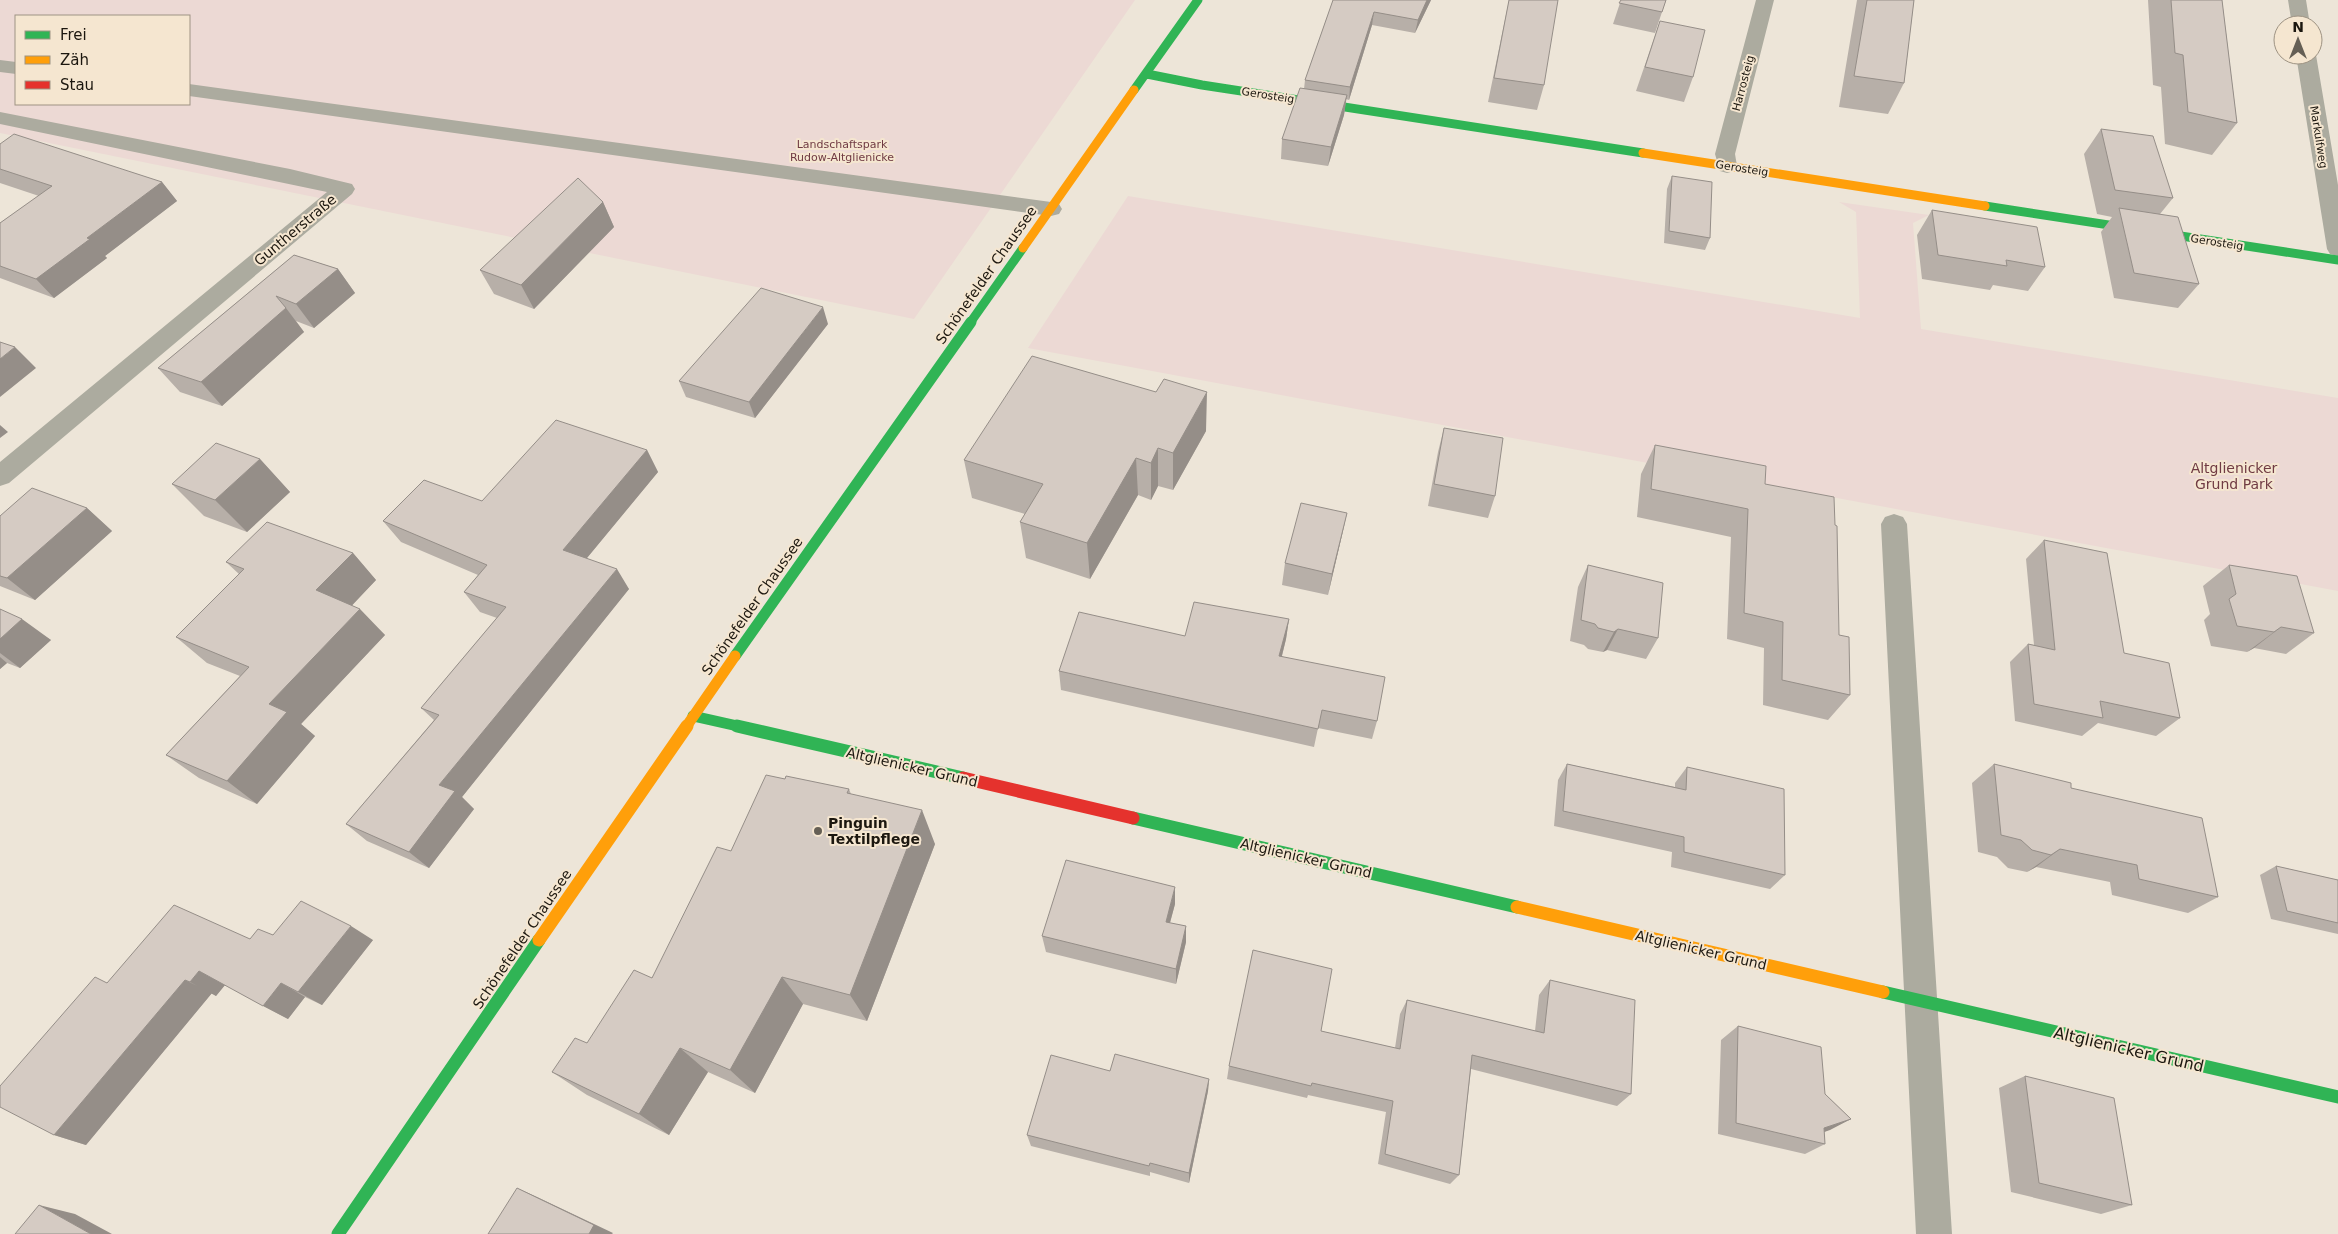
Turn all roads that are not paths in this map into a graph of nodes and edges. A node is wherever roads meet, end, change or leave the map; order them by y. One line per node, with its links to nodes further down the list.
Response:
1 (1198, 0): 8 (street, Schönefelder Chaussee)
2 (1765, 0): 11 (street, Harrosteig)
3 (2297, 0): 4 (street)
4 (2299, 15)
5 (2308, 65): 13 (street, Markulfweg)
6 (0, 66): 7 (street)
7 (15, 68)
8 (1147, 74): 11 (street, Gerosteig); 12 (street, Schönefelder Chaussee)
9 (190, 90): 12 (street)
10 (0, 118): 15 (street, Guntherstraße)
11 (1728, 166): 14 (street, Gerosteig)
12 (1051, 209): 17 (street, Schönefelder Chaussee)
13 (2338, 249)
14 (2338, 260)
15 (0, 476)
16 (1894, 524): 18 (street)
17 (692, 716): 18 (street, Altglienicker Grund); 20 (street, Schönefelder Chaussee)
18 (1920, 1001): 19 (street, Altglienicker Grund); 21 (street)
19 (2338, 1097)
20 (338, 1234)
21 (1934, 1234)

